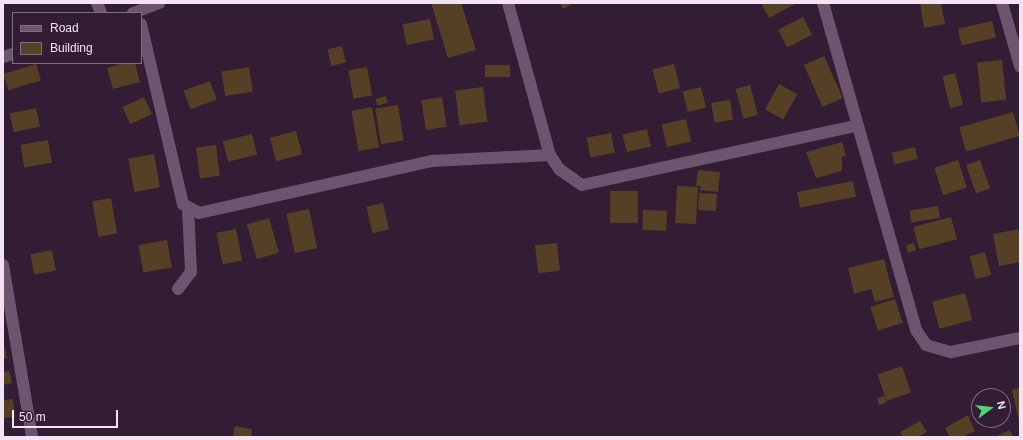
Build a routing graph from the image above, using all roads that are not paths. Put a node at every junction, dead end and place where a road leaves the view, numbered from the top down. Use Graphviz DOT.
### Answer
graph roads {
  1 [pos="159,3"];
  2 [pos="508,3"];
  3 [pos="823,3"];
  4 [pos="1002,3"];
  5 [pos="137,12"];
  6 [pos="142,28"];
  7 [pos="1020,66"];
  8 [pos="856,126"];
  9 [pos="550,155"];
  10 [pos="188,209"];
  11 [pos="3,265"];
  12 [pos="178,289"];
  13 [pos="6,302"];
  14 [pos="1020,338"];
  15 [pos="32,437"];
  1 -- 5 [label="street"];
  2 -- 9 [label="street"];
  3 -- 8 [label="street"];
  4 -- 7 [label="street"];
  6 -- 10 [label="street"];
  8 -- 9 [label="street"];
  8 -- 14 [label="street"];
  9 -- 10 [label="street"];
  10 -- 12 [label="street"];
  11 -- 13 [label="street"];
  13 -- 15 [label="street"];
}
